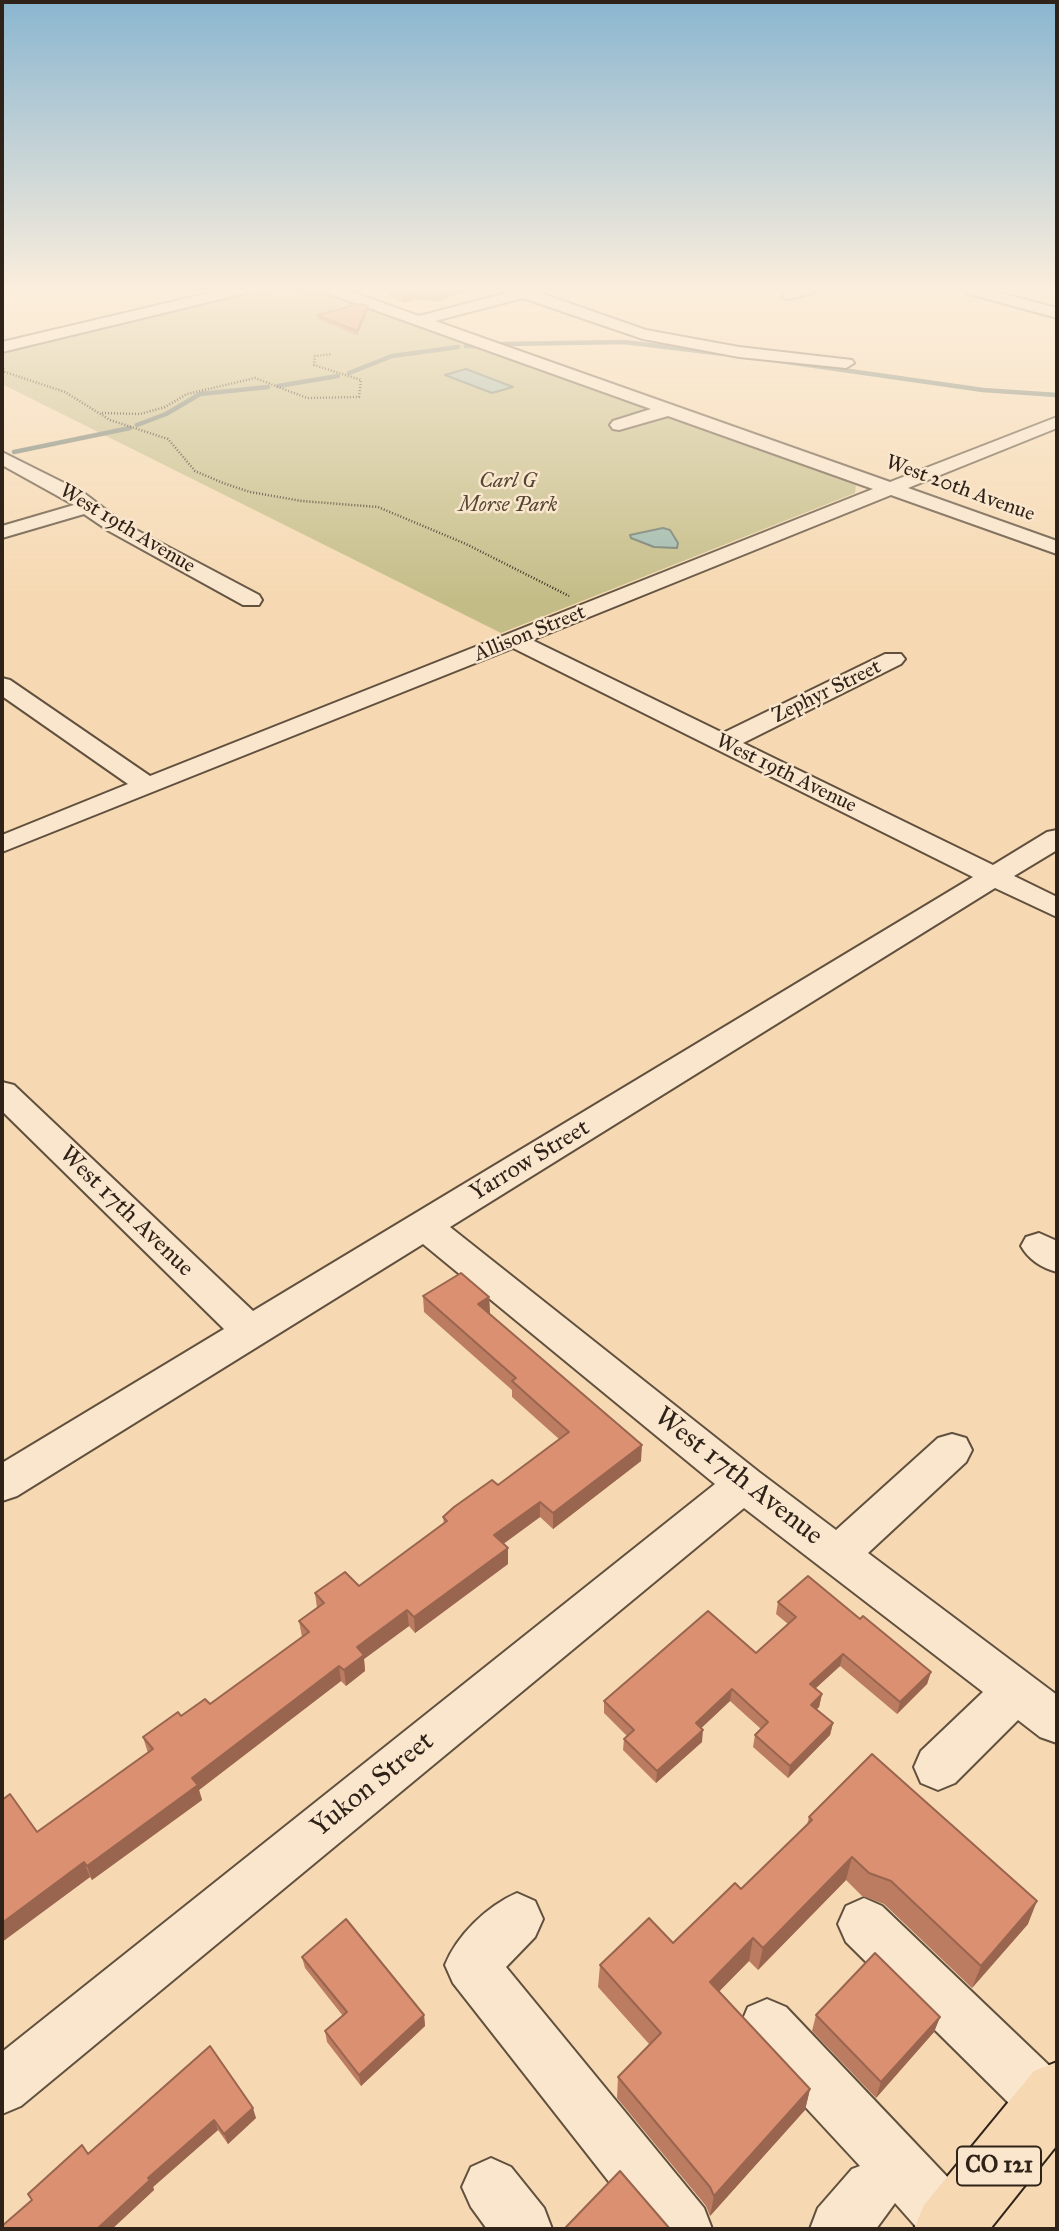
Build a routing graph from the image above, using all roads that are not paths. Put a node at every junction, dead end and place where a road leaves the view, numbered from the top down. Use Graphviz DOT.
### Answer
graph roads {
  1 [pos="623,394"];
  2 [pos="648,403"];
  3 [pos="668,410"];
  4 [pos="601,416"];
  5 [pos="1057,422"];
  6 [pos="620,425"];
  7 [pos="1017,438"];
  8 [pos="1057,443"];
  9 [pos="2,458"];
  10 [pos="891,489"];
  11 [pos="87,507"];
  12 [pos="2,532"];
  13 [pos="1057,548"];
  14 [pos="251,600"];
  15 [pos="515,640"];
  16 [pos="893,659"];
  17 [pos="2,685"];
  18 [pos="723,743"];
  19 [pos="146,785"];
  20 [pos="1057,838"];
  21 [pos="2,844"];
  22 [pos="994,877"];
  23 [pos="1057,908"];
  24 [pos="2,1093"];
  25 [pos="424,1226"];
  26 [pos="250,1331"];
  27 [pos="952,1450"];
  28 [pos="2,1482"];
  29 [pos="744,1484"];
  30 [pos="837,1555"];
  31 [pos="1043,1704"];
  32 [pos="938,1767"];
  33 [pos="517,1919"];
  34 [pos="864,1924"];
  35 [pos="767,2026"];
  36 [pos="2,2087"];
  37 [pos="1053,2098"];
  38 [pos="951,2226"];
  39 [pos="683,2229"];
  1 -- 2 [label="street, West 20th Avenue"];
  2 -- 3 [label="street, West 20th Avenue"];
  2 -- 4 [label="street"];
  3 -- 6 [label="street"];
  3 -- 10 [label="street, West 20th Avenue"];
  5 -- 7 [label="street, Allison Street"];
  7 -- 8 [label="street"];
  7 -- 10 [label="street, Allison Street"];
  9 -- 11 [label="street, West 19th Avenue"];
  10 -- 13 [label="street, West 20th Avenue"];
  10 -- 15 [label="street, Allison Street"];
  11 -- 12 [label="street"];
  11 -- 14 [label="street, West 19th Avenue"];
  15 -- 18 [label="street, West 19th Avenue"];
  15 -- 19 [label="street, Allison Street"];
  16 -- 18 [label="street, Zephyr Street"];
  17 -- 19 [label="street"];
  18 -- 22 [label="street, West 19th Avenue"];
  19 -- 21 [label="street, Allison Street"];
  20 -- 22 [label="street, Yarrow Street"];
  22 -- 23 [label="street, West 19th Avenue"];
  22 -- 25 [label="street, Yarrow Street"];
  24 -- 26 [label="street, West 17th Avenue"];
  25 -- 26 [label="street, Yarrow Street"];
  25 -- 29 [label="street, West 17th Avenue"];
  26 -- 28 [label="street, Yarrow Street"];
  27 -- 30 [label="street"];
  29 -- 30 [label="street, West 17th Avenue"];
  29 -- 36 [label="street, Yukon Street"];
  30 -- 31 [label="street, West 17th Avenue"];
  31 -- 32 [label="street"];
  33 -- 39 [label="street"];
  34 -- 37 [label="street"];
  35 -- 38 [label="street"];
  37 -- 38 [label="main road, CO 121"];
}
